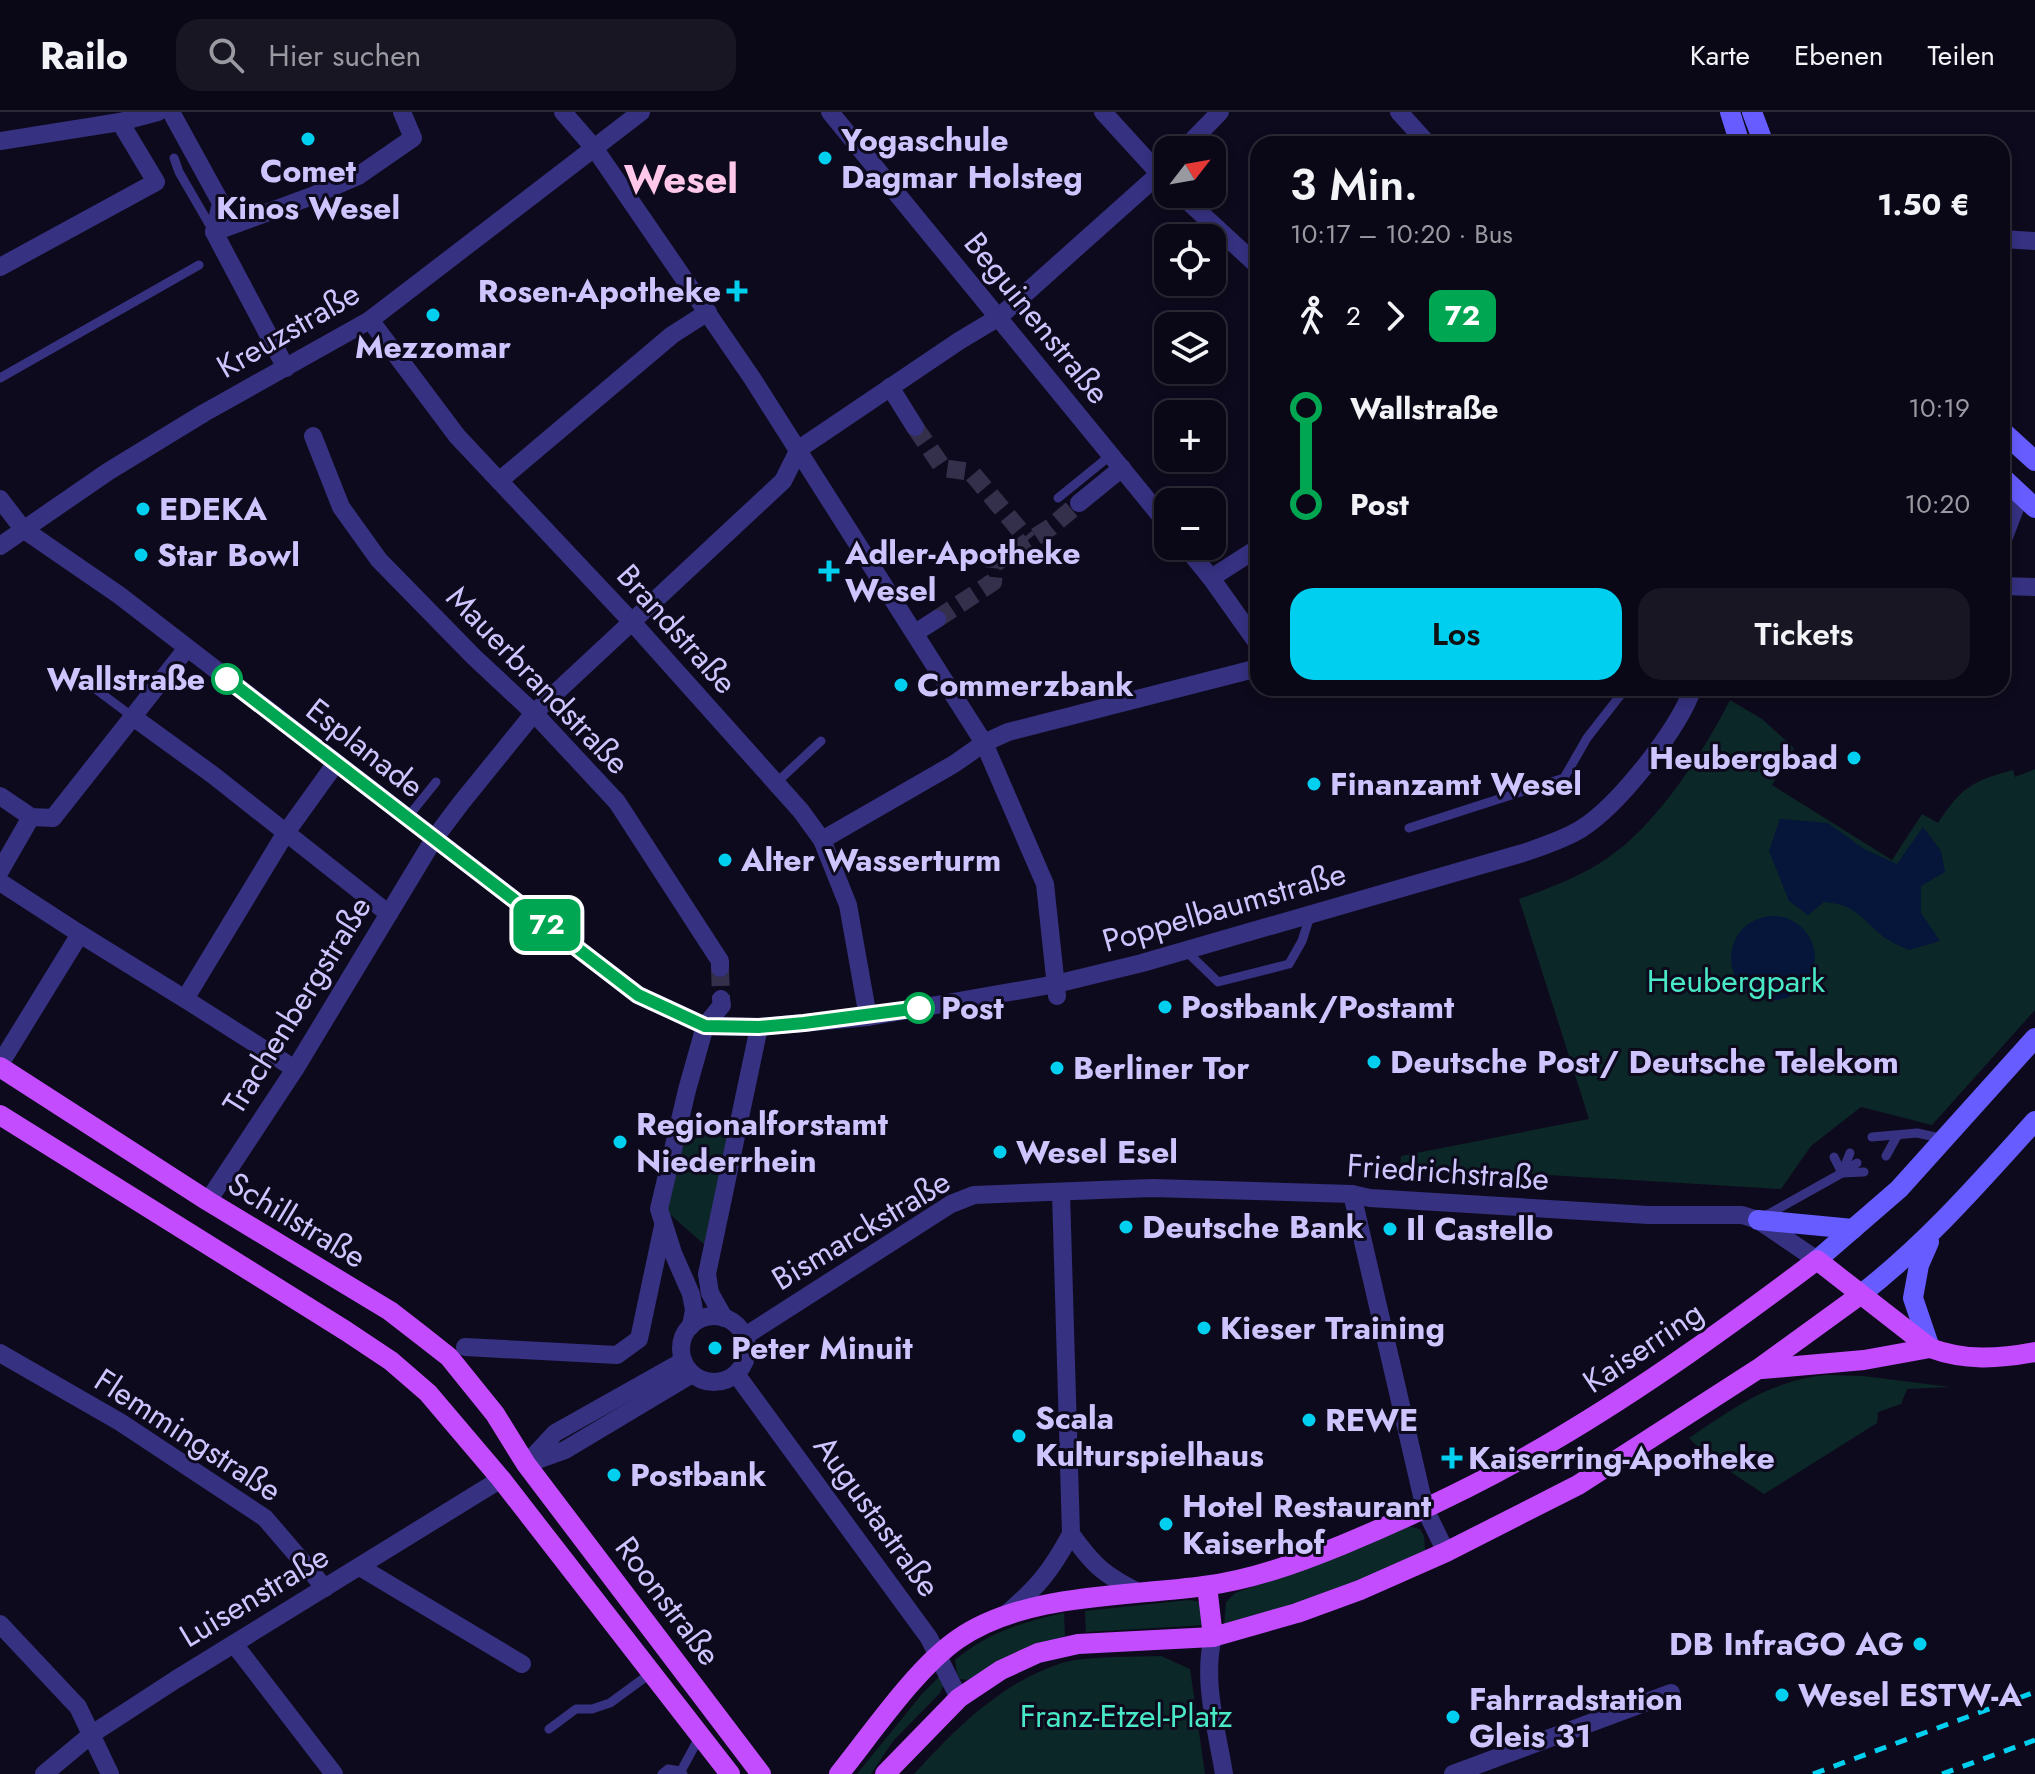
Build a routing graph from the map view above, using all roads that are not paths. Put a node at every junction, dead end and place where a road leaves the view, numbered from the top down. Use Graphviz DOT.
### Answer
graph roads {
  1 [pos="158,112"];
  2 [pos="171,112"];
  3 [pos="402,112"];
  4 [pos="563,112"];
  5 [pos="641,112"];
  6 [pos="830,112"];
  7 [pos="1103,112"];
  8 [pos="1220,112"];
  9 [pos="1399,112"];
  10 [pos="1730,112"];
  11 [pos="1752,112"];
  12 [pos="120,122"];
  13 [pos="1197,136"];
  14 [pos="1421,136"];
  15 [pos="1738,136"];
  16 [pos="1761,136"];
  17 [pos="0,141"];
  18 [pos="595,149"];
  19 [pos="174,158"];
  20 [pos="1154,164"];
  21 [pos="1154,184"];
  22 [pos="1195,208"];
  23 [pos="214,232"];
  24 [pos="2010,239"];
  25 [pos="2035,241"];
  26 [pos="1250,259"];
  27 [pos="199,265"];
  28 [pos="0,267"];
  29 [pos="708,312"];
  30 [pos="999,317"];
  31 [pos="370,320"];
  32 [pos="286,368"];
  33 [pos="0,378"];
  34 [pos="890,387"];
  35 [pos="915,427"];
  36 [pos="313,436"];
  37 [pos="2010,438"];
  38 [pos="799,449"];
  39 [pos="1116,461"];
  40 [pos="2035,461"];
  41 [pos="499,481"];
  42 [pos="2010,485"];
  43 [pos="1058,498"];
  44 [pos="0,499"];
  45 [pos="2028,502"];
  46 [pos="1079,503"];
  47 [pos="1154,508"];
  48 [pos="23,529"];
  49 [pos="2010,530"];
  50 [pos="0,546"];
  51 [pos="1250,553"];
  52 [pos="1196,560"];
  53 [pos="1211,578"];
  54 [pos="2010,586"];
  55 [pos="2035,587"];
  56 [pos="937,619"];
  57 [pos="632,622"];
  58 [pos="915,633"];
  59 [pos="1250,633"];
  60 [pos="187,648"];
  61 [pos="1250,670"];
  62 [pos="78,676"];
  63 [pos="1620,696"];
  64 [pos="1689,696"];
  65 [pos="534,713"];
  66 [pos="133,717"];
  67 [pos="821,741"];
  68 [pos="984,743"];
  69 [pos="336,763"];
  70 [pos="436,782"];
  71 [pos="776,783"];
  72 [pos="0,796"];
  73 [pos="31,817"];
  74 [pos="407,818"];
  75 [pos="1409,828"];
  76 [pos="285,834"];
  77 [pos="434,839"];
  78 [pos="822,840"];
  79 [pos="0,871"];
  80 [pos="0,882"];
  81 [pos="1311,913"];
  82 [pos="389,914"];
  83 [pos="80,934"];
  84 [pos="1183,949"];
  85 [pos="720,968"];
  86 [pos="1057,990"];
  87 [pos="185,999"];
  88 [pos="721,999"];
  89 [pos="868,1017"];
  90 [pos="705,1026"];
  91 [pos="759,1027"];
  92 [pos="2035,1038"];
  93 [pos="0,1066"];
  94 [pos="295,1069"];
  95 [pos="0,1115"];
  96 [pos="2035,1121"];
  97 [pos="1897,1136"];
  98 [pos="1872,1137"];
  99 [pos="1945,1139"];
  100 [pos="1879,1146"];
  101 [pos="1850,1153"];
  102 [pos="1886,1156"];
  103 [pos="1834,1157"];
  104 [pos="1857,1163"];
  105 [pos="1864,1172"];
  106 [pos="1842,1173"];
  107 [pos="1061,1192"];
  108 [pos="1352,1194"];
  109 [pos="208,1201"];
  110 [pos="1758,1220"];
  111 [pos="664,1224"];
  112 [pos="1853,1229"];
  113 [pos="1933,1233"];
  114 [pos="1817,1260"];
  115 [pos="1860,1295"];
  116 [pos="724,1318"];
  117 [pos="691,1326"];
  118 [pos="745,1336"];
  119 [pos="465,1347"];
  120 [pos="1930,1348"];
  121 [pos="2035,1352"];
  122 [pos="0,1353"];
  123 [pos="688,1368"];
  124 [pos="1758,1369"];
  125 [pos="736,1374"];
  126 [pos="526,1464"];
  127 [pos="501,1479"];
  128 [pos="1425,1509"];
  129 [pos="1071,1534"];
  130 [pos="1446,1552"];
  131 [pos="360,1567"];
  132 [pos="1207,1586"];
  133 [pos="325,1588"];
  134 [pos="1140,1593"];
  135 [pos="1005,1615"];
  136 [pos="0,1624"];
  137 [pos="1213,1637"];
  138 [pos="234,1644"];
  139 [pos="939,1654"];
  140 [pos="522,1664"];
  141 [pos="651,1673"];
  142 [pos="1671,1693"];
  143 [pos="959,1698"];
  144 [pos="549,1729"];
  145 [pos="92,1734"];
  146 [pos="700,1736"];
  147 [pos="682,1772"];
  148 [pos="44,1774"];
  149 [pos="110,1774"];
  150 [pos="334,1774"];
  151 [pos="662,1774"];
  152 [pos="730,1774"];
  153 [pos="761,1774"];
  154 [pos="839,1774"];
  155 [pos="885,1774"];
  156 [pos="1224,1774"];
  157 [pos="1453,1774"];
  1 -- 12 [label="street"];
  2 -- 23 [label="street"];
  3 -- 23 [label="street"];
  4 -- 18 [label="street"];
  5 -- 18 [label="street, Kreuzstraße"];
  6 -- 30 [label="street, Beguinenstraße"];
  7 -- 20 [label="street"];
  8 -- 13 [label="street"];
  9 -- 14 [label="street"];
  10 -- 15 [label="main road"];
  11 -- 16 [label="main road"];
  12 -- 17 [label="street"];
  12 -- 28 [label="street"];
  18 -- 29 [label="street"];
  18 -- 31 [label="street, Kreuzstraße"];
  19 -- 23 [label="lane"];
  21 -- 30 [label="street"];
  22 -- 26 [label="street"];
  23 -- 32 [label="street"];
  24 -- 25 [label="street"];
  27 -- 33 [label="lane"];
  29 -- 38 [label="street"];
  29 -- 41 [label="street"];
  30 -- 34 [label="street"];
  30 -- 39 [label="street, Beguinenstraße"];
  31 -- 32 [label="street, Kreuzstraße"];
  31 -- 41 [label="street, Brandstraße"];
  32 -- 48 [label="street, Kreuzstraße"];
  34 -- 35 [label="street"];
  34 -- 38 [label="street"];
  36 -- 65 [label="street, Mauerbrandstraße"];
  37 -- 40 [label="main road"];
  38 -- 57 [label="street, Trachenbergstraße"];
  38 -- 58 [label="street"];
  39 -- 43 [label="lane"];
  39 -- 46 [label="street"];
  39 -- 47 [label="street, Beguinenstraße"];
  41 -- 57 [label="street, Brandstraße"];
  42 -- 45 [label="main road"];
  44 -- 48 [label="street, Esplanade"];
  45 -- 49 [label="street"];
  48 -- 50 [label="street, Kreuzstraße"];
  48 -- 60 [label="street, Esplanade"];
  51 -- 53 [label="street"];
  52 -- 53 [label="street"];
  53 -- 59 [label="street"];
  54 -- 55 [label="street"];
  56 -- 58 [label="street"];
  57 -- 65 [label="street, Trachenbergstraße"];
  57 -- 71 [label="street, Brandstraße"];
  58 -- 68 [label="street"];
  60 -- 66 [label="street"];
  60 -- 69 [label="street, Esplanade"];
  61 -- 68 [label="street"];
  62 -- 66 [label="lane"];
  63 -- 75 [label="lane"];
  64 -- 81 [label="street, Poppelbaumstraße"];
  65 -- 77 [label="street, Trachenbergstraße"];
  65 -- 85 [label="street, Mauerbrandstraße"];
  66 -- 73 [label="street"];
  66 -- 76 [label="street"];
  67 -- 71 [label="lane"];
  68 -- 78 [label="street"];
  68 -- 86 [label="street"];
  69 -- 74 [label="street, Esplanade"];
  69 -- 76 [label="street"];
  70 -- 74 [label="lane"];
  71 -- 78 [label="street, Brandstraße"];
  72 -- 73 [label="street"];
  73 -- 79 [label="street"];
  74 -- 77 [label="street, Esplanade"];
  76 -- 82 [label="street"];
  76 -- 87 [label="street"];
  77 -- 82 [label="street, Trachenbergstraße"];
  77 -- 90 [label="street, Esplanade"];
  78 -- 89 [label="street, Brandstraße"];
  80 -- 83 [label="street"];
  81 -- 84 [label="street, Poppelbaumstraße"];
  81 -- 84 [label="lane"];
  82 -- 94 [label="street, Trachenbergstraße"];
  83 -- 87 [label="street"];
  83 -- 93 [label="street"];
  84 -- 86 [label="street, Poppelbaumstraße"];
  86 -- 89 [label="street"];
  87 -- 94 [label="street"];
  88 -- 90 [label="street"];
  89 -- 91 [label="street"];
  90 -- 91 [label="street"];
  90 -- 111 [label="street"];
  91 -- 116 [label="street"];
  92 -- 99 [label="main road, Kaiserring"];
  93 -- 109 [label="main road, Schillstraße"];
  94 -- 109 [label="street, Trachenbergstraße"];
  95 -- 127 [label="main road"];
  96 -- 113 [label="main road"];
  97 -- 98 [label="lane"];
  97 -- 99 [label="lane"];
  97 -- 100 [label="lane"];
  97 -- 102 [label="lane"];
  99 -- 112 [label="main road, Kaiserring"];
  101 -- 106 [label="lane"];
  103 -- 106 [label="lane"];
  104 -- 106 [label="lane"];
  105 -- 106 [label="lane"];
  106 -- 110 [label="lane"];
  107 -- 108 [label="street, Friedrichstraße"];
  107 -- 118 [label="street, Bismarckstraße"];
  107 -- 129 [label="street"];
  108 -- 110 [label="street, Friedrichstraße"];
  108 -- 128 [label="street"];
  109 -- 126 [label="main road, Schillstraße"];
  110 -- 112 [label="main road"];
  110 -- 114 [label="street, Friedrichstraße"];
  111 -- 117 [label="street"];
  111 -- 119 [label="street"];
  112 -- 114 [label="main road, Kaiserring"];
  113 -- 115 [label="main road"];
  113 -- 120 [label="main road"];
  114 -- 115 [label="main road"];
  114 -- 128 [label="main road, Kaiserring"];
  115 -- 120 [label="main road"];
  115 -- 124 [label="main road"];
  116 -- 117 [label="street"];
  116 -- 118 [label="street"];
  117 -- 123 [label="street"];
  118 -- 125 [label="street"];
  120 -- 121 [label="main road"];
  120 -- 124 [label="main road"];
  122 -- 133 [label="street, Flemmingstraße"];
  123 -- 125 [label="street"];
  123 -- 126 [label="street"];
  124 -- 130 [label="main road"];
  125 -- 139 [label="street, Augustastraße"];
  126 -- 127 [label="main road"];
  126 -- 153 [label="main road, Roonstraße"];
  127 -- 131 [label="street, Luisenstraße"];
  127 -- 141 [label="main road"];
  128 -- 130 [label="street"];
  128 -- 132 [label="main road, Kaiserring"];
  129 -- 134 [label="street"];
  129 -- 135 [label="street"];
  130 -- 137 [label="main road"];
  131 -- 133 [label="street, Luisenstraße"];
  131 -- 140 [label="street"];
  132 -- 134 [label="main road, Kaiserring"];
  132 -- 137 [label="main road"];
  133 -- 138 [label="street, Luisenstraße"];
  134 -- 135 [label="main road, Kaiserring"];
  135 -- 139 [label="main road, Kaiserring"];
  136 -- 145 [label="street"];
  137 -- 143 [label="main road"];
  137 -- 156 [label="street"];
  138 -- 145 [label="street, Luisenstraße"];
  138 -- 150 [label="street"];
  139 -- 143 [label="street, Augustastraße"];
  139 -- 154 [label="main road, Kaiserring"];
  141 -- 144 [label="lane"];
  141 -- 146 [label="main road"];
  142 -- 157 [label="street"];
  143 -- 155 [label="main road"];
  145 -- 148 [label="street, Luisenstraße"];
  145 -- 149 [label="street"];
  146 -- 147 [label="lane"];
  146 -- 152 [label="main road"];
  147 -- 151 [label="lane"];
}
